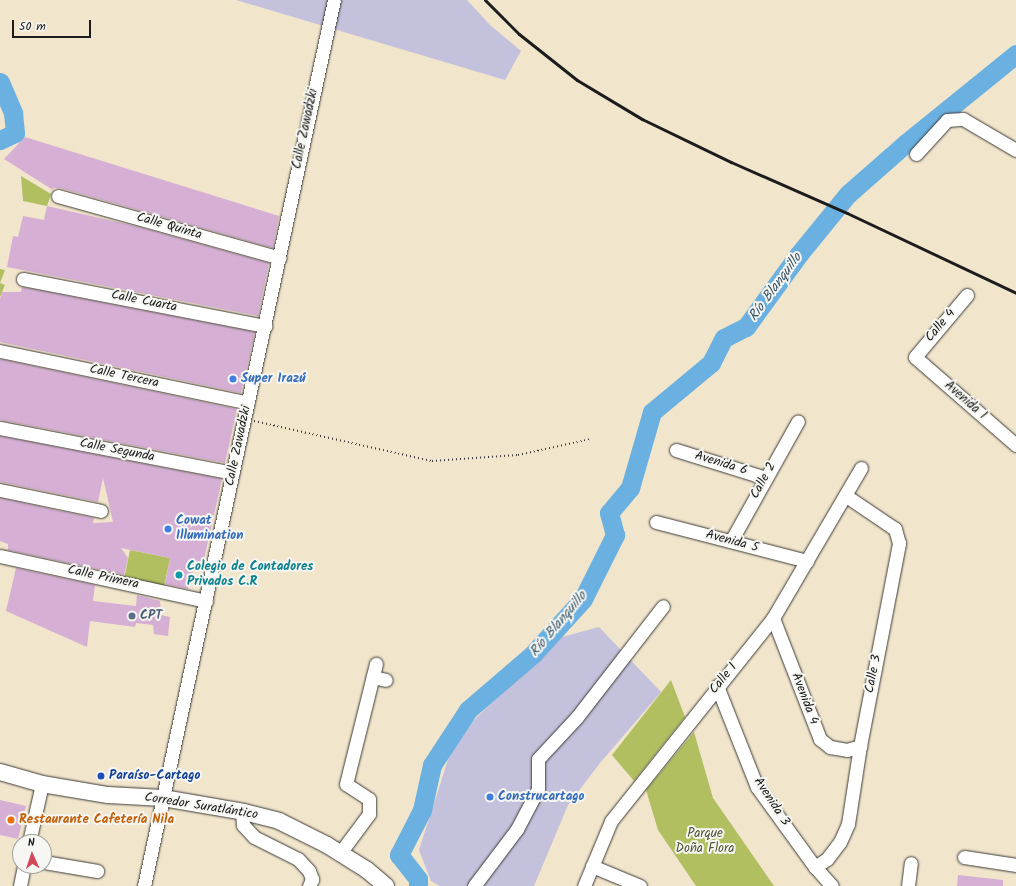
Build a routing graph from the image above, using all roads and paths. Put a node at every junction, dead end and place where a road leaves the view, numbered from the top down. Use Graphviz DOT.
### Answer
graph roads {
  1 [pos="334,0"];
  2 [pos="1016,150"];
  3 [pos="916,154"];
  4 [pos="58,196"];
  5 [pos="280,258"];
  6 [pos="23,279"];
  7 [pos="967,295"];
  8 [pos="265,326"];
  9 [pos="0,351"];
  10 [pos="915,357"];
  11 [pos="248,403"];
  12 [pos="245,419"];
  13 [pos="798,421"];
  14 [pos="0,428"];
  15 [pos="591,439"];
  16 [pos="1016,444"];
  17 [pos="676,450"];
  18 [pos="861,468"];
  19 [pos="233,473"];
  20 [pos="766,478"];
  21 [pos="0,490"];
  22 [pos="845,496"];
  23 [pos="101,511"];
  24 [pos="656,522"];
  25 [pos="731,541"];
  26 [pos="0,556"];
  27 [pos="807,561"];
  28 [pos="206,601"];
  29 [pos="663,606"];
  30 [pos="774,618"];
  31 [pos="376,664"];
  32 [pos="373,677"];
  33 [pos="386,680"];
  34 [pos="718,686"];
  35 [pos="860,746"];
  36 [pos="0,772"];
  37 [pos="42,784"];
  38 [pos="163,798"];
  39 [pos="242,812"];
  40 [pos="31,834"];
  41 [pos="340,853"];
  42 [pos="964,856"];
  43 [pos="52,863"];
  44 [pos="911,863"];
  45 [pos="592,866"];
  46 [pos="1016,866"];
  47 [pos="815,867"];
  48 [pos="97,871"];
  49 [pos="22,874"];
  50 [pos="20,886"];
  51 [pos="144,886"];
  52 [pos="309,886"];
  53 [pos="386,886"];
  54 [pos="474,886"];
  55 [pos="584,886"];
  56 [pos="640,886"];
  57 [pos="832,886"];
  58 [pos="908,886"];
  1 -- 5 [label="street, Calle Zawadzki"];
  2 -- 3 [label="street"];
  4 -- 5 [label="street, Calle Quinta"];
  5 -- 8 [label="street, Calle Zawadzki"];
  6 -- 8 [label="street, Calle Cuarta"];
  7 -- 10 [label="street, Calle 4"];
  8 -- 11 [label="street, Calle Zawadzki"];
  9 -- 11 [label="street, Calle Tercera"];
  10 -- 16 [label="street, Avenida 1"];
  11 -- 12 [label="street, Calle Zawadzki"];
  12 -- 15 [label="path"];
  12 -- 19 [label="street, Calle Zawadzki"];
  13 -- 20 [label="street, Calle 2"];
  14 -- 19 [label="street, Calle Segunda"];
  17 -- 20 [label="street, Avenida 6"];
  18 -- 22 [label="street, Calle 1"];
  19 -- 28 [label="street, Calle Zawadzki"];
  20 -- 25 [label="street, Calle 2"];
  21 -- 23 [label="street"];
  22 -- 27 [label="street, Calle 1"];
  22 -- 35 [label="street, Calle 3"];
  24 -- 25 [label="street, Avenida 5"];
  25 -- 27 [label="street, Avenida 5"];
  26 -- 28 [label="street, Calle Primera"];
  27 -- 30 [label="street, Calle 1"];
  28 -- 38 [label="street, Calle Zawadzki"];
  29 -- 54 [label="street"];
  30 -- 34 [label="street, Calle 1"];
  30 -- 35 [label="street, Avenida 4"];
  31 -- 32 [label="street"];
  32 -- 33 [label="street"];
  32 -- 41 [label="street"];
  34 -- 45 [label="street, Calle 1"];
  34 -- 47 [label="street, Avenida 3"];
  35 -- 47 [label="street, Calle 3"];
  36 -- 37 [label="main road, Corredor Suratlántico"];
  37 -- 38 [label="main road, Corredor Suratlántico"];
  37 -- 40 [label="street"];
  38 -- 39 [label="main road, Corredor Suratlántico"];
  38 -- 51 [label="street, Calle Zawadzki"];
  39 -- 41 [label="main road, Corredor Suratlántico"];
  39 -- 52 [label="street"];
  41 -- 53 [label="main road, Corredor Suratlántico"];
  42 -- 46 [label="street"];
  43 -- 48 [label="street"];
  44 -- 58 [label="street"];
  45 -- 55 [label="street, Calle 1"];
  45 -- 56 [label="street"];
  47 -- 57 [label="street, Avenida 3"];
  49 -- 50 [label="street"];
}
